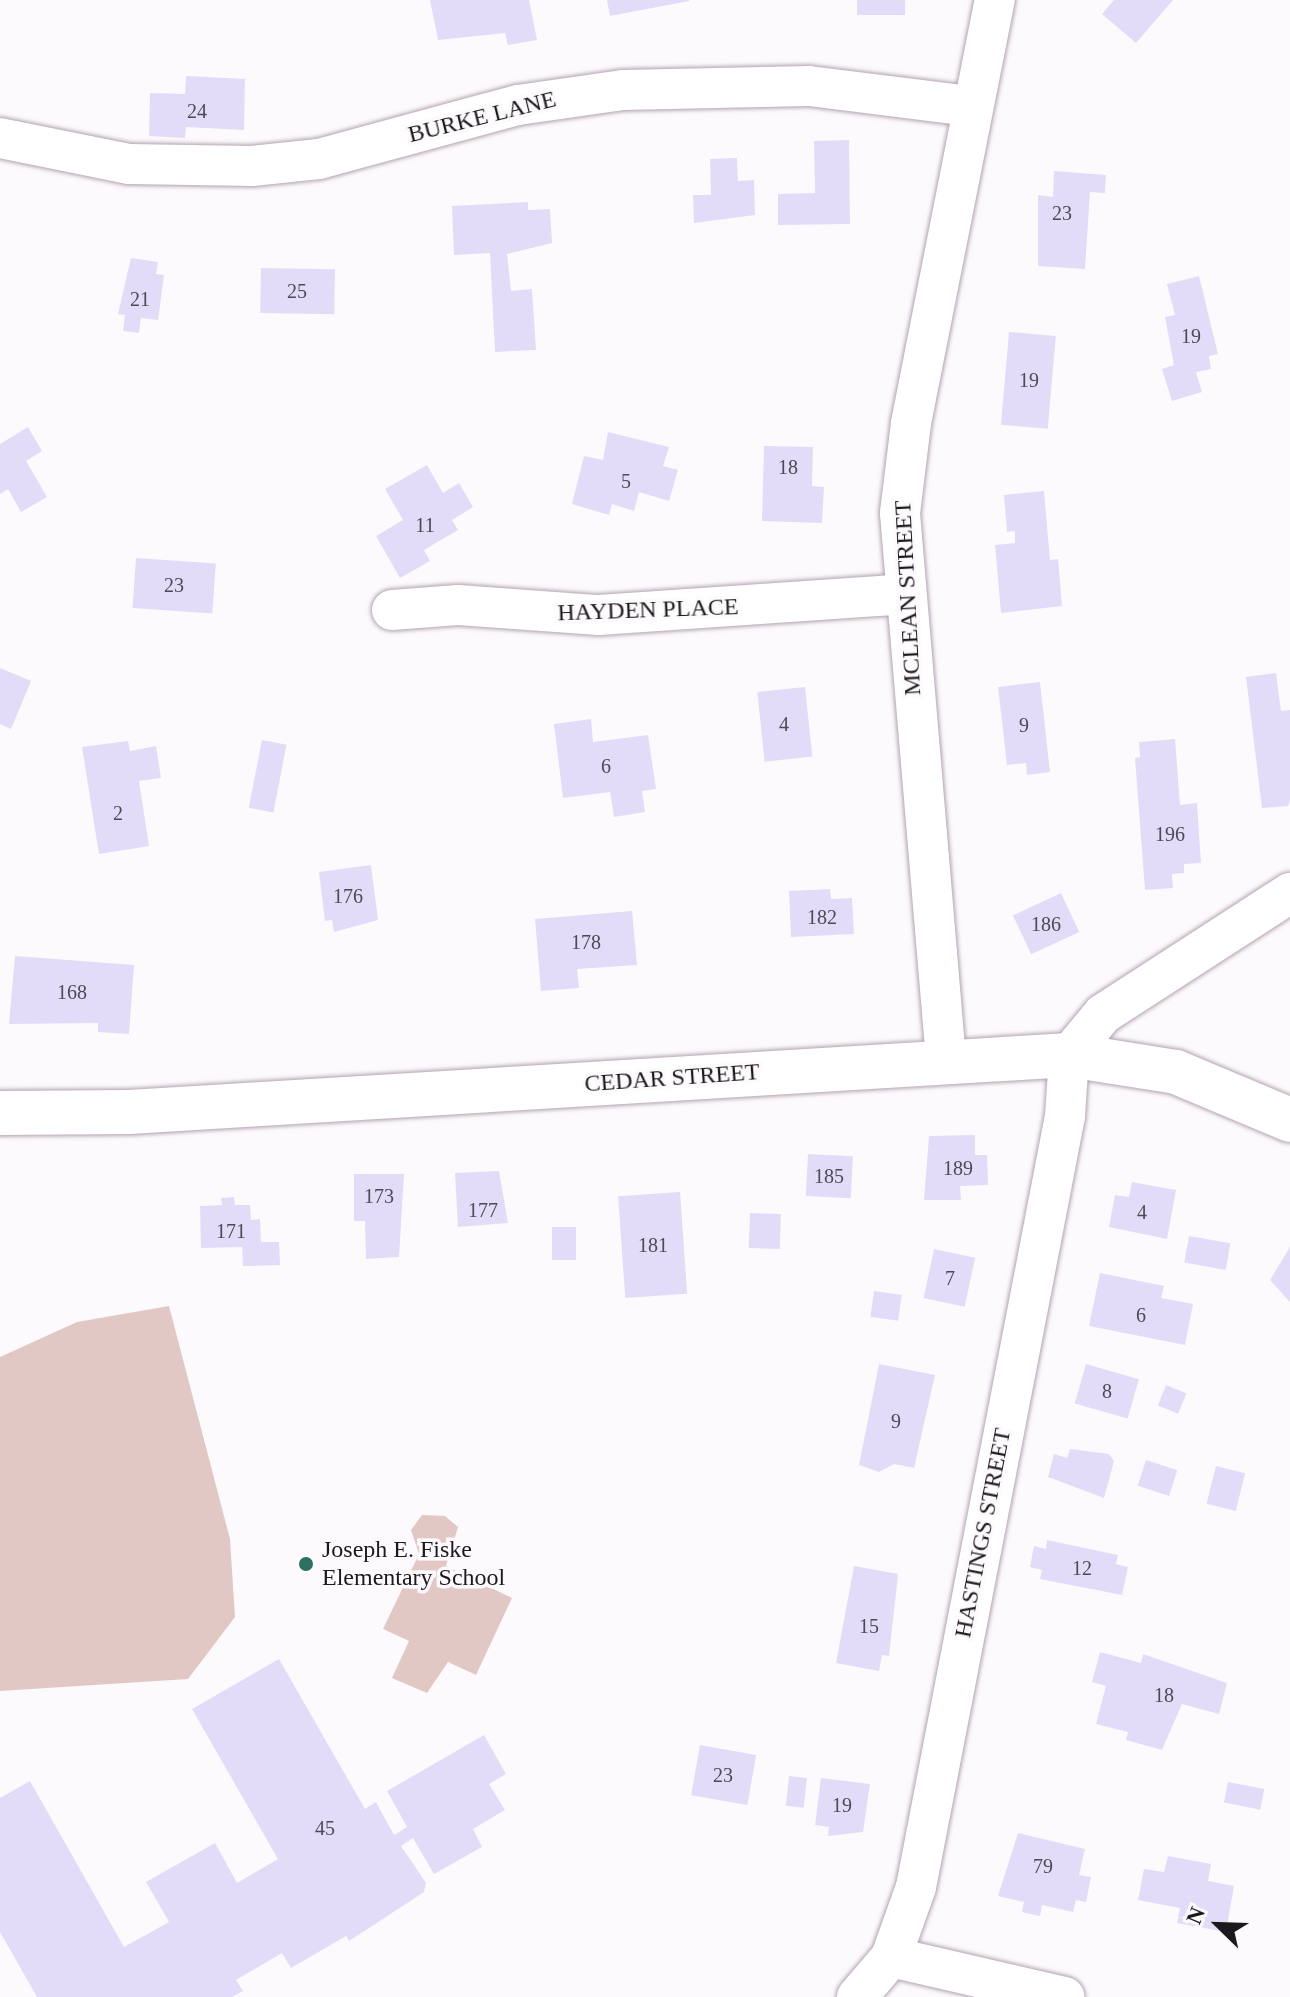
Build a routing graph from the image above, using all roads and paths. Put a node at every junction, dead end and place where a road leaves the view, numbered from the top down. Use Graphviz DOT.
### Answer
graph roads {
  1 [pos="995,0"];
  2 [pos="969,106"];
  3 [pos="0,138"];
  4 [pos="905,594"];
  5 [pos="392,610"];
  6 [pos="1290,893"];
  7 [pos="1069,1055"];
  8 [pos="946,1060"];
  9 [pos="0,1113"];
  10 [pos="1290,1120"];
  11 [pos="891,1957"];
  12 [pos="857,1997"];
  13 [pos="1064,1997"];
  1 -- 2 [label="street, MCLEAN STREET"];
  2 -- 3 [label="street, BURKE LANE"];
  2 -- 4 [label="street, MCLEAN STREET"];
  4 -- 5 [label="street, HAYDEN PLACE"];
  4 -- 8 [label="street, MCLEAN STREET"];
  6 -- 7 [label="street"];
  7 -- 8 [label="main road, CEDAR STREET"];
  7 -- 10 [label="main road, CEDAR STREET"];
  7 -- 11 [label="street, HASTINGS STREET"];
  8 -- 9 [label="main road, CEDAR STREET"];
  11 -- 12 [label="street, HASTINGS STREET"];
  11 -- 13 [label="street"];
}
